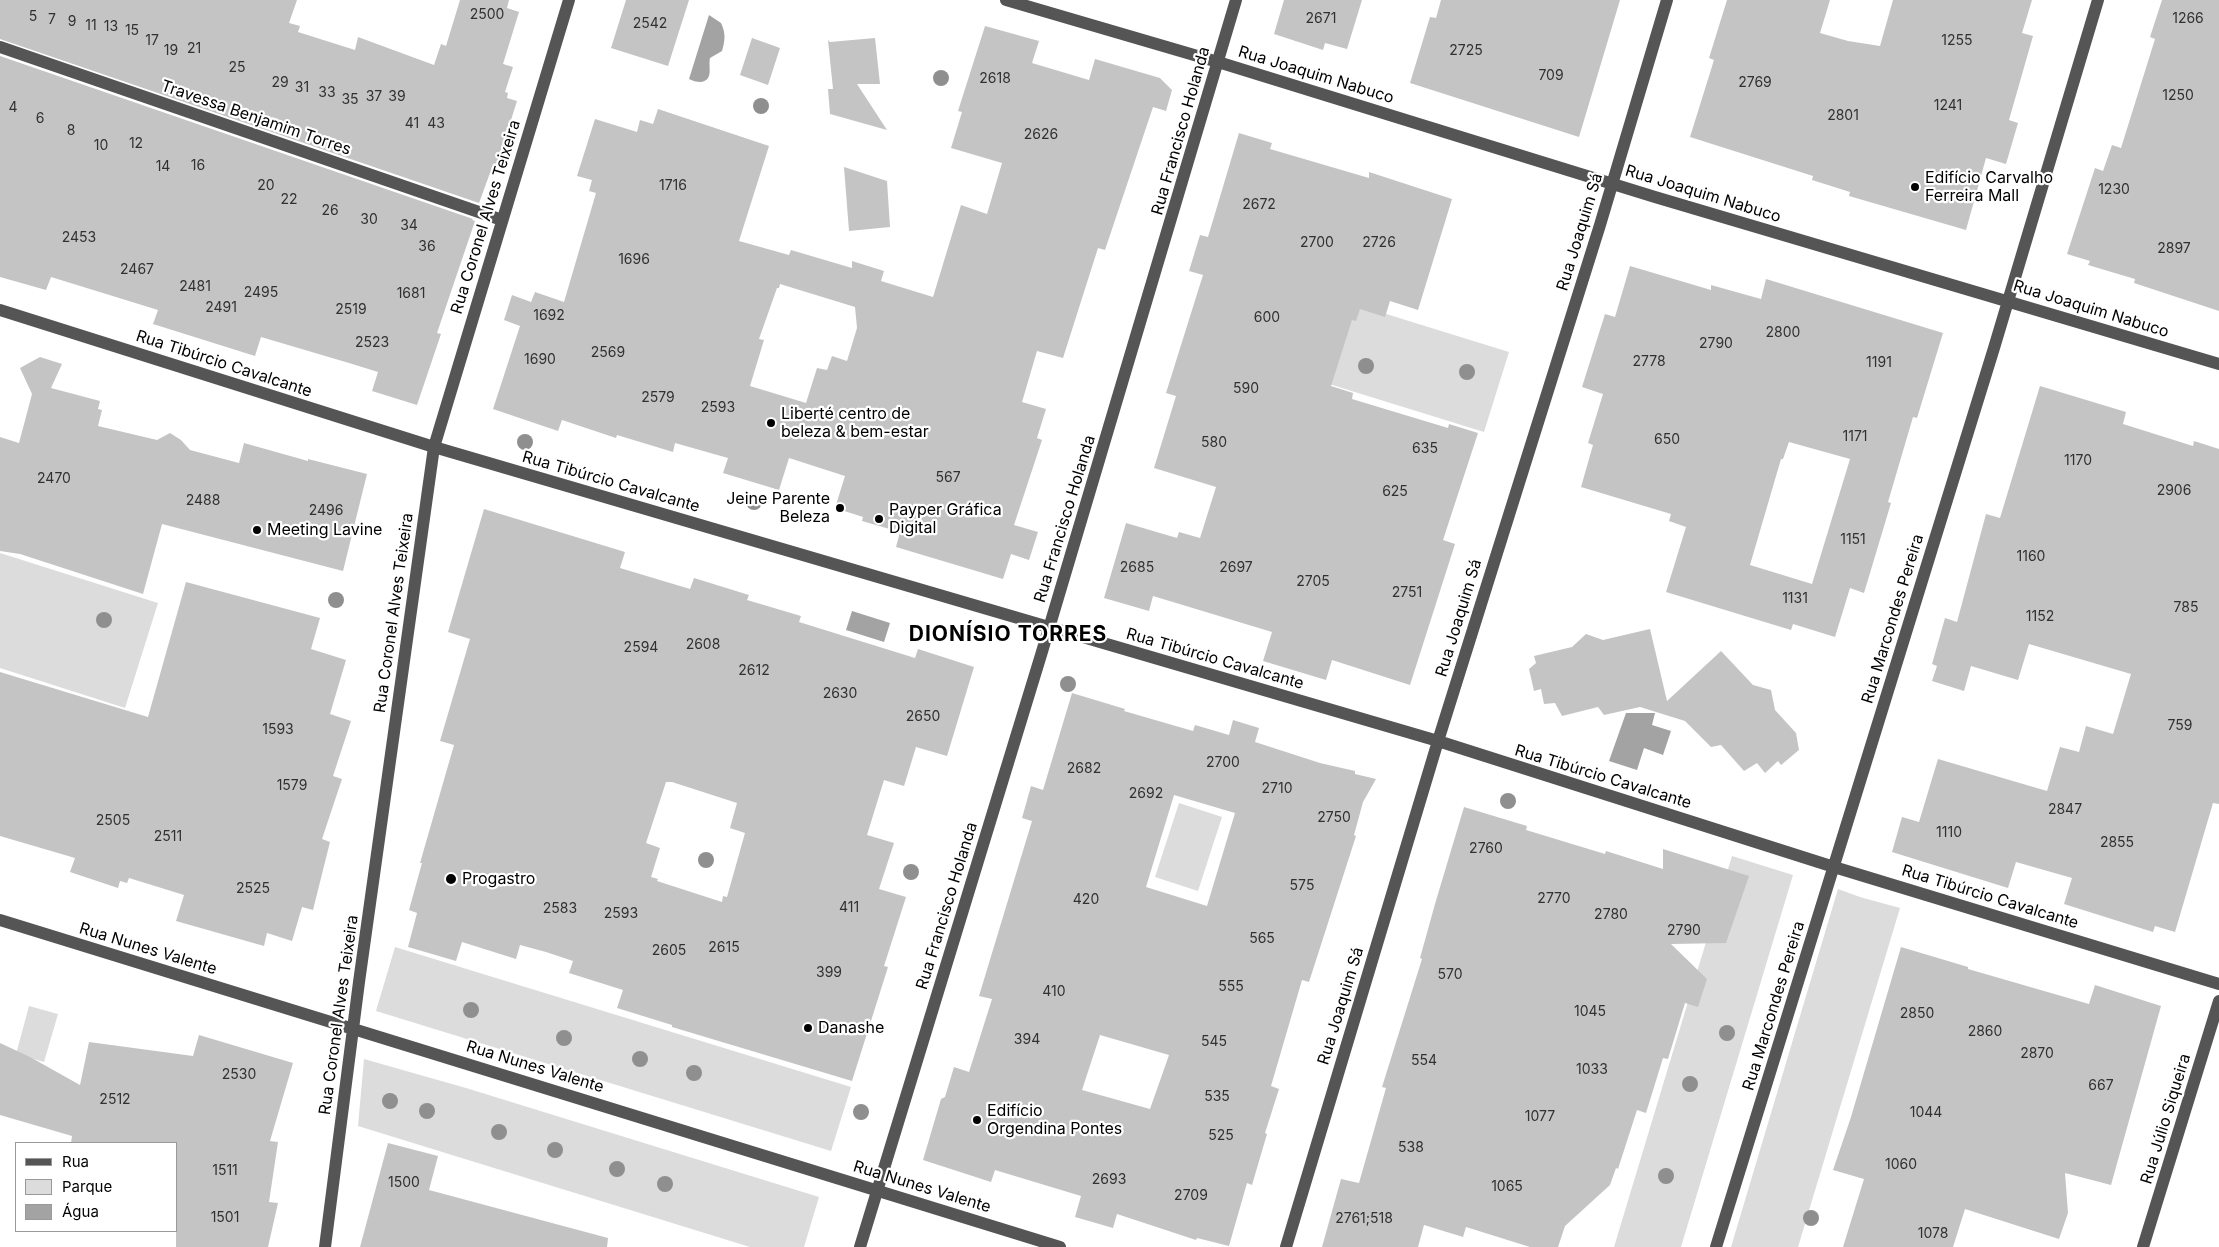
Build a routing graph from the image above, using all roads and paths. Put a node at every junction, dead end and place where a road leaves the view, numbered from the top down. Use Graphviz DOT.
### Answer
graph roads {
  1 [pos="569,0"];
  2 [pos="1006,0"];
  3 [pos="1236,0"];
  4 [pos="1667,0"];
  5 [pos="2098,0"];
  6 [pos="0,47"];
  7 [pos="1218,62"];
  8 [pos="1612,183"];
  9 [pos="502,220"];
  10 [pos="2008,301"];
  11 [pos="0,310"];
  12 [pos="2219,364"];
  13 [pos="434,447"];
  14 [pos="1050,628"];
  15 [pos="1438,741"];
  16 [pos="1834,866"];
  17 [pos="0,920"];
  18 [pos="2219,984"];
  19 [pos="2219,1001"];
  20 [pos="353,1028"];
  21 [pos="877,1190"];
  22 [pos="325,1247"];
  23 [pos="860,1247"];
  24 [pos="1060,1247"];
  25 [pos="1286,1247"];
  26 [pos="1716,1247"];
  27 [pos="2144,1247"];
  1 -- 9 [label="street, Rua Coronel Alves Teixeira"];
  2 -- 7 [label="street, Rua Joaquim Nabuco"];
  3 -- 7 [label="street, Rua Francisco Holanda"];
  4 -- 8 [label="street, Rua Joaquim Sá"];
  5 -- 10 [label="street, Rua Marcondes Pereira"];
  6 -- 9 [label="street, Travessa Benjamim Torres"];
  7 -- 8 [label="street, Rua Joaquim Nabuco"];
  7 -- 14 [label="street, Rua Francisco Holanda"];
  8 -- 10 [label="street, Rua Joaquim Nabuco"];
  8 -- 15 [label="street, Rua Joaquim Sá"];
  9 -- 13 [label="street, Rua Coronel Alves Teixeira"];
  10 -- 12 [label="street, Rua Joaquim Nabuco"];
  10 -- 16 [label="street, Rua Marcondes Pereira"];
  11 -- 13 [label="street, Rua Tibúrcio Cavalcante"];
  13 -- 14 [label="street, Rua Tibúrcio Cavalcante"];
  13 -- 20 [label="street, Rua Coronel Alves Teixeira"];
  14 -- 15 [label="street, Rua Tibúrcio Cavalcante"];
  14 -- 21 [label="street, Rua Francisco Holanda"];
  15 -- 16 [label="street, Rua Tibúrcio Cavalcante"];
  15 -- 25 [label="street, Rua Joaquim Sá"];
  16 -- 18 [label="street, Rua Tibúrcio Cavalcante"];
  16 -- 26 [label="street, Rua Marcondes Pereira"];
  17 -- 20 [label="street, Rua Nunes Valente"];
  19 -- 27 [label="street, Rua Júlio Siqueira"];
  20 -- 21 [label="street, Rua Nunes Valente"];
  20 -- 22 [label="street, Rua Coronel Alves Teixeira"];
  21 -- 23 [label="street, Rua Francisco Holanda"];
  21 -- 24 [label="street, Rua Nunes Valente"];
}
